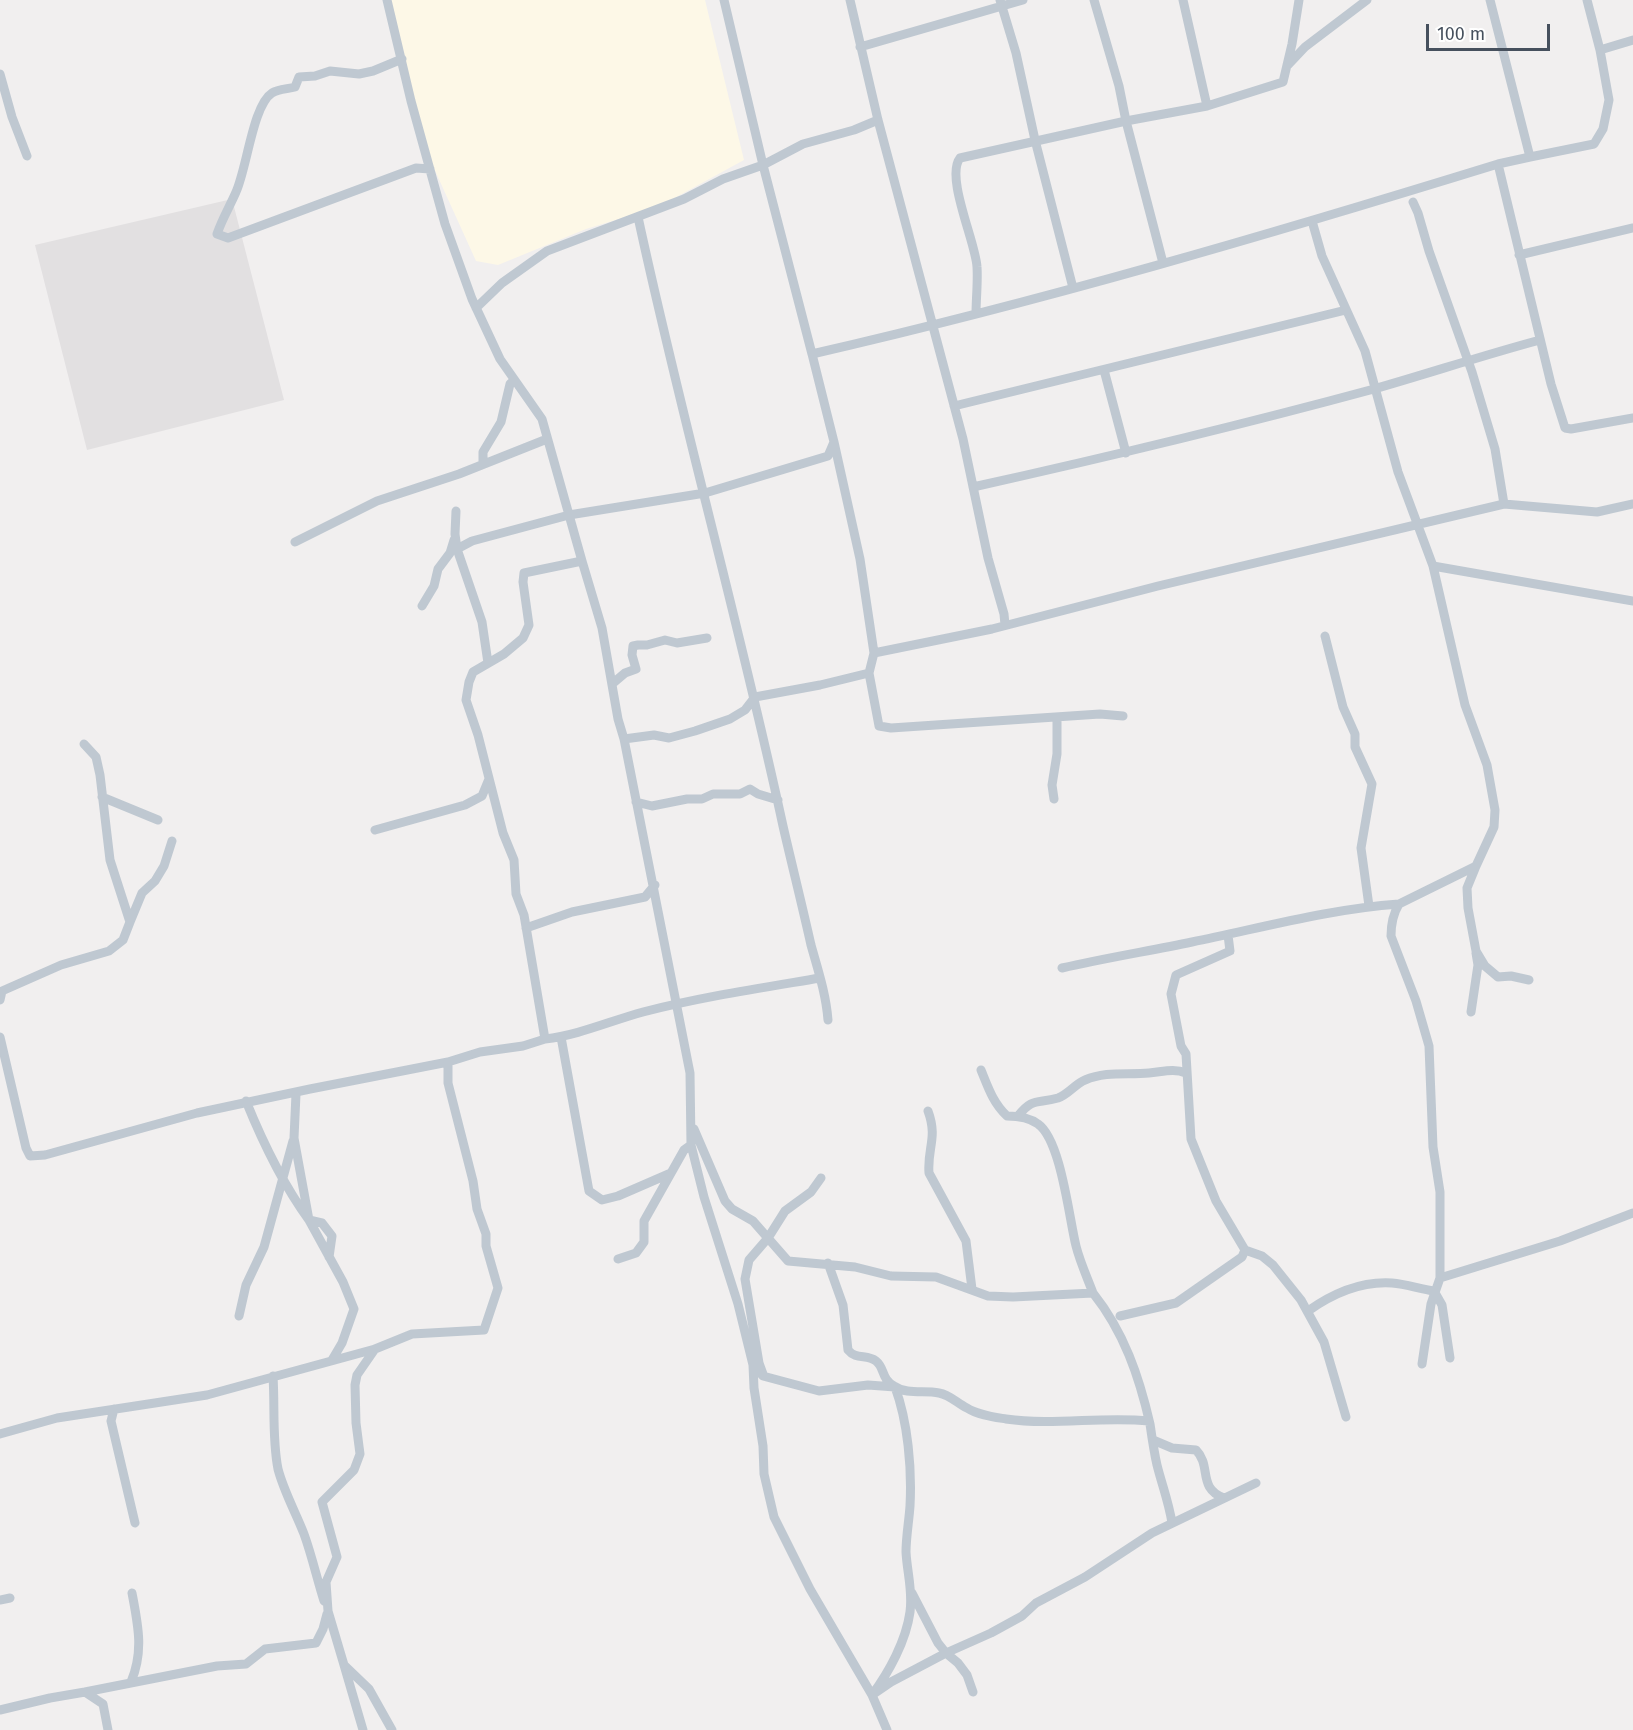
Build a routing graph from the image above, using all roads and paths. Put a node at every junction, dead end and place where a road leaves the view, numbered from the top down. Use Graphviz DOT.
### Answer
graph roads {
  1 [pos="387,0"];
  2 [pos="724,0"];
  3 [pos="850,0"];
  4 [pos="1023,0"];
  5 [pos="1094,0"];
  6 [pos="1183,0"];
  7 [pos="1299,0"];
  8 [pos="1367,0"];
  9 [pos="1490,0"];
  10 [pos="1587,0"];
  11 [pos="1001,3"];
  12 [pos="1633,40"];
  13 [pos="860,46"];
  14 [pos="1600,50"];
  15 [pos="402,59"];
  16 [pos="1287,65"];
  17 [pos="0,74"];
  18 [pos="1207,106"];
  19 [pos="878,120"];
  20 [pos="1126,121"];
  21 [pos="1035,140"];
  22 [pos="27,156"];
  23 [pos="1530,157"];
  24 [pos="1498,164"];
  25 [pos="763,165"];
  26 [pos="430,169"];
  27 [pos="1413,202"];
  28 [pos="638,217"];
  29 [pos="1312,221"];
  30 [pos="1633,228"];
  31 [pos="1519,255"];
  32 [pos="1163,263"];
  33 [pos="1073,288"];
  34 [pos="476,308"];
  35 [pos="1346,310"];
  36 [pos="976,314"];
  37 [pos="932,326"];
  38 [pos="1540,340"];
  39 [pos="812,354"];
  40 [pos="1466,361"];
  41 [pos="1104,370"];
  42 [pos="514,380"];
  43 [pos="1376,388"];
  44 [pos="954,406"];
  45 [pos="1633,418"];
  46 [pos="547,439"];
  47 [pos="834,442"];
  48 [pos="1125,453"];
  49 [pos="483,464"];
  50 [pos="973,487"];
  51 [pos="705,493"];
  52 [pos="1504,504"];
  53 [pos="1633,504"];
  54 [pos="456,511"];
  55 [pos="569,514"];
  56 [pos="1418,524"];
  57 [pos="455,534"];
  58 [pos="295,542"];
  59 [pos="457,549"];
  60 [pos="582,561"];
  61 [pos="1433,566"];
  62 [pos="1633,601"];
  63 [pos="422,606"];
  64 [pos="1005,625"];
  65 [pos="1325,636"];
  66 [pos="707,638"];
  67 [pos="874,653"];
  68 [pos="488,663"];
  69 [pos="869,673"];
  70 [pos="612,684"];
  71 [pos="755,697"];
  72 [pos="1123,716"];
  73 [pos="1057,718"];
  74 [pos="624,739"];
  75 [pos="84,744"];
  76 [pos="489,779"];
  77 [pos="102,797"];
  78 [pos="1054,799"];
  79 [pos="778,800"];
  80 [pos="636,802"];
  81 [pos="158,820"];
  82 [pos="375,830"];
  83 [pos="172,841"];
  84 [pos="1476,866"];
  85 [pos="655,885"];
  86 [pos="1399,904"];
  87 [pos="1369,906"];
  88 [pos="129,922"];
  89 [pos="526,928"];
  90 [pos="1228,935"];
  91 [pos="1476,951"];
  92 [pos="1062,968"];
  93 [pos="820,978"];
  94 [pos="1529,980"];
  95 [pos="0,1000"];
  96 [pos="676,1005"];
  97 [pos="1471,1012"];
  98 [pos="828,1020"];
  99 [pos="0,1037"];
  100 [pos="561,1037"];
  101 [pos="545,1039"];
  102 [pos="448,1062"];
  103 [pos="981,1070"];
  104 [pos="1186,1073"];
  105 [pos="296,1094"];
  106 [pos="246,1101"];
  107 [pos="928,1111"];
  108 [pos="1017,1116"];
  109 [pos="691,1124"];
  110 [pos="294,1138"];
  111 [pos="691,1145"];
  112 [pos="671,1173"];
  113 [pos="821,1178"];
  114 [pos="282,1179"];
  115 [pos="1633,1213"];
  116 [pos="309,1220"];
  117 [pos="768,1238"];
  118 [pos="1245,1250"];
  119 [pos="618,1259"];
  120 [pos="828,1263"];
  121 [pos="1440,1278"];
  122 [pos="972,1289"];
  123 [pos="1434,1291"];
  124 [pos="1094,1293"];
  125 [pos="1308,1311"];
  126 [pos="239,1316"];
  127 [pos="1120,1316"];
  128 [pos="375,1349"];
  129 [pos="1450,1358"];
  130 [pos="332,1360"];
  131 [pos="1422,1364"];
  132 [pos="753,1365"];
  133 [pos="273,1376"];
  134 [pos="763,1376"];
  135 [pos="895,1387"];
  136 [pos="114,1409"];
  137 [pos="1346,1417"];
  138 [pos="1149,1421"];
  139 [pos="0,1434"];
  140 [pos="1153,1440"];
  141 [pos="1256,1483"];
  142 [pos="1224,1498"];
  143 [pos="135,1522"];
  144 [pos="1172,1523"];
  145 [pos="911,1591"];
  146 [pos="132,1593"];
  147 [pos="328,1611"];
  148 [pos="946,1653"];
  149 [pos="344,1665"];
  150 [pos="131,1682"];
  151 [pos="85,1692"];
  152 [pos="973,1692"];
  153 [pos="872,1695"];
  154 [pos="0,1710"];
  155 [pos="360,1727"];
  156 [pos="108,1730"];
  157 [pos="392,1730"];
  158 [pos="887,1730"];
  1 -- 15 [label="street"];
  2 -- 25 [label="street"];
  3 -- 13 [label="street"];
  4 -- 11 [label="street"];
  5 -- 20 [label="street"];
  6 -- 18 [label="street"];
  7 -- 16 [label="street"];
  8 -- 16 [label="street"];
  9 -- 23 [label="street"];
  10 -- 14 [label="street"];
  11 -- 13 [label="street"];
  11 -- 21 [label="street"];
  12 -- 14 [label="street"];
  13 -- 19 [label="street"];
  14 -- 23 [label="street"];
  15 -- 26 [label="street"];
  15 -- 26 [label="street"];
  16 -- 18 [label="street"];
  17 -- 22 [label="street"];
  18 -- 20 [label="street"];
  19 -- 25 [label="street"];
  19 -- 37 [label="street"];
  20 -- 21 [label="street"];
  20 -- 32 [label="street"];
  21 -- 33 [label="street"];
  21 -- 36 [label="street"];
  23 -- 24 [label="street"];
  24 -- 29 [label="street"];
  24 -- 31 [label="street"];
  25 -- 28 [label="street"];
  25 -- 39 [label="street"];
  26 -- 34 [label="street"];
  27 -- 40 [label="street"];
  28 -- 34 [label="street"];
  28 -- 51 [label="street"];
  29 -- 32 [label="street"];
  29 -- 35 [label="street"];
  30 -- 31 [label="street"];
  31 -- 38 [label="street"];
  32 -- 33 [label="street"];
  33 -- 36 [label="street"];
  34 -- 42 [label="street"];
  35 -- 41 [label="street"];
  35 -- 43 [label="street"];
  36 -- 37 [label="street"];
  37 -- 39 [label="street"];
  37 -- 44 [label="street"];
  38 -- 40 [label="street"];
  38 -- 45 [label="street"];
  39 -- 47 [label="street"];
  40 -- 43 [label="street"];
  40 -- 52 [label="street"];
  41 -- 44 [label="street"];
  41 -- 48 [label="street"];
  42 -- 46 [label="street"];
  42 -- 49 [label="street"];
  43 -- 48 [label="street"];
  43 -- 56 [label="street"];
  44 -- 50 [label="street"];
  46 -- 49 [label="street"];
  46 -- 55 [label="street"];
  47 -- 51 [label="street"];
  47 -- 67 [label="street"];
  48 -- 50 [label="street"];
  49 -- 58 [label="street"];
  50 -- 64 [label="street"];
  51 -- 55 [label="street"];
  51 -- 71 [label="street"];
  52 -- 53 [label="street"];
  52 -- 56 [label="street"];
  54 -- 57 [label="street"];
  55 -- 59 [label="street"];
  55 -- 60 [label="street"];
  56 -- 61 [label="street"];
  56 -- 64 [label="street"];
  57 -- 59 [label="street"];
  57 -- 63 [label="street"];
  59 -- 68 [label="street"];
  60 -- 68 [label="street"];
  60 -- 70 [label="street"];
  61 -- 62 [label="street"];
  61 -- 84 [label="street"];
  64 -- 67 [label="street"];
  65 -- 87 [label="street"];
  66 -- 70 [label="street"];
  67 -- 69 [label="street"];
  68 -- 76 [label="street"];
  69 -- 71 [label="street"];
  69 -- 73 [label="street"];
  70 -- 74 [label="street"];
  71 -- 74 [label="street"];
  71 -- 79 [label="street"];
  72 -- 73 [label="street"];
  73 -- 78 [label="street"];
  74 -- 80 [label="street"];
  75 -- 77 [label="street"];
  76 -- 82 [label="street"];
  76 -- 89 [label="street"];
  77 -- 81 [label="street"];
  77 -- 88 [label="street"];
  79 -- 80 [label="street"];
  79 -- 93 [label="street"];
  80 -- 85 [label="street"];
  83 -- 88 [label="street"];
  84 -- 86 [label="street"];
  84 -- 91 [label="street"];
  85 -- 89 [label="street"];
  85 -- 96 [label="street"];
  86 -- 87 [label="street"];
  86 -- 121 [label="street"];
  87 -- 90 [label="street"];
  88 -- 95 [label="street"];
  89 -- 101 [label="street"];
  90 -- 92 [label="street"];
  90 -- 104 [label="street"];
  91 -- 94 [label="street"];
  91 -- 97 [label="street"];
  93 -- 96 [label="street"];
  93 -- 98 [label="street"];
  96 -- 100 [label="street"];
  96 -- 109 [label="street"];
  99 -- 106 [label="street"];
  100 -- 101 [label="street"];
  100 -- 112 [label="street"];
  101 -- 102 [label="street"];
  102 -- 105 [label="street"];
  102 -- 128 [label="street"];
  103 -- 108 [label="street"];
  104 -- 108 [label="street"];
  104 -- 118 [label="street"];
  105 -- 106 [label="street"];
  105 -- 110 [label="street"];
  106 -- 114 [label="street"];
  107 -- 122 [label="street"];
  108 -- 124 [label="street"];
  109 -- 111 [label="street"];
  109 -- 117 [label="street"];
  110 -- 114 [label="street"];
  110 -- 116 [label="street"];
  111 -- 112 [label="street"];
  111 -- 132 [label="street"];
  112 -- 119 [label="street"];
  113 -- 117 [label="street"];
  114 -- 116 [label="street"];
  114 -- 126 [label="street"];
  115 -- 121 [label="street"];
  116 -- 130 [label="street"];
  117 -- 120 [label="street"];
  117 -- 134 [label="street"];
  118 -- 125 [label="street"];
  118 -- 127 [label="street"];
  120 -- 122 [label="street"];
  120 -- 135 [label="street"];
  121 -- 123 [label="street"];
  122 -- 124 [label="street"];
  123 -- 125 [label="street"];
  123 -- 129 [label="street"];
  123 -- 131 [label="street"];
  124 -- 138 [label="street"];
  125 -- 137 [label="street"];
  128 -- 130 [label="street"];
  128 -- 147 [label="street"];
  130 -- 133 [label="street"];
  132 -- 134 [label="street"];
  132 -- 153 [label="street"];
  133 -- 136 [label="street"];
  133 -- 147 [label="street"];
  134 -- 135 [label="street"];
  135 -- 138 [label="street"];
  135 -- 145 [label="street"];
  136 -- 139 [label="street"];
  136 -- 143 [label="street"];
  138 -- 140 [label="street"];
  140 -- 142 [label="street"];
  140 -- 144 [label="street"];
  141 -- 142 [label="street"];
  142 -- 144 [label="street"];
  144 -- 148 [label="street"];
  145 -- 148 [label="street"];
  145 -- 153 [label="street"];
  146 -- 150 [label="street"];
  147 -- 149 [label="street"];
  147 -- 150 [label="street"];
  148 -- 152 [label="street"];
  148 -- 153 [label="street"];
  149 -- 155 [label="street"];
  149 -- 157 [label="street"];
  150 -- 151 [label="street"];
  151 -- 154 [label="street"];
  151 -- 156 [label="street"];
  153 -- 158 [label="street"];
}
